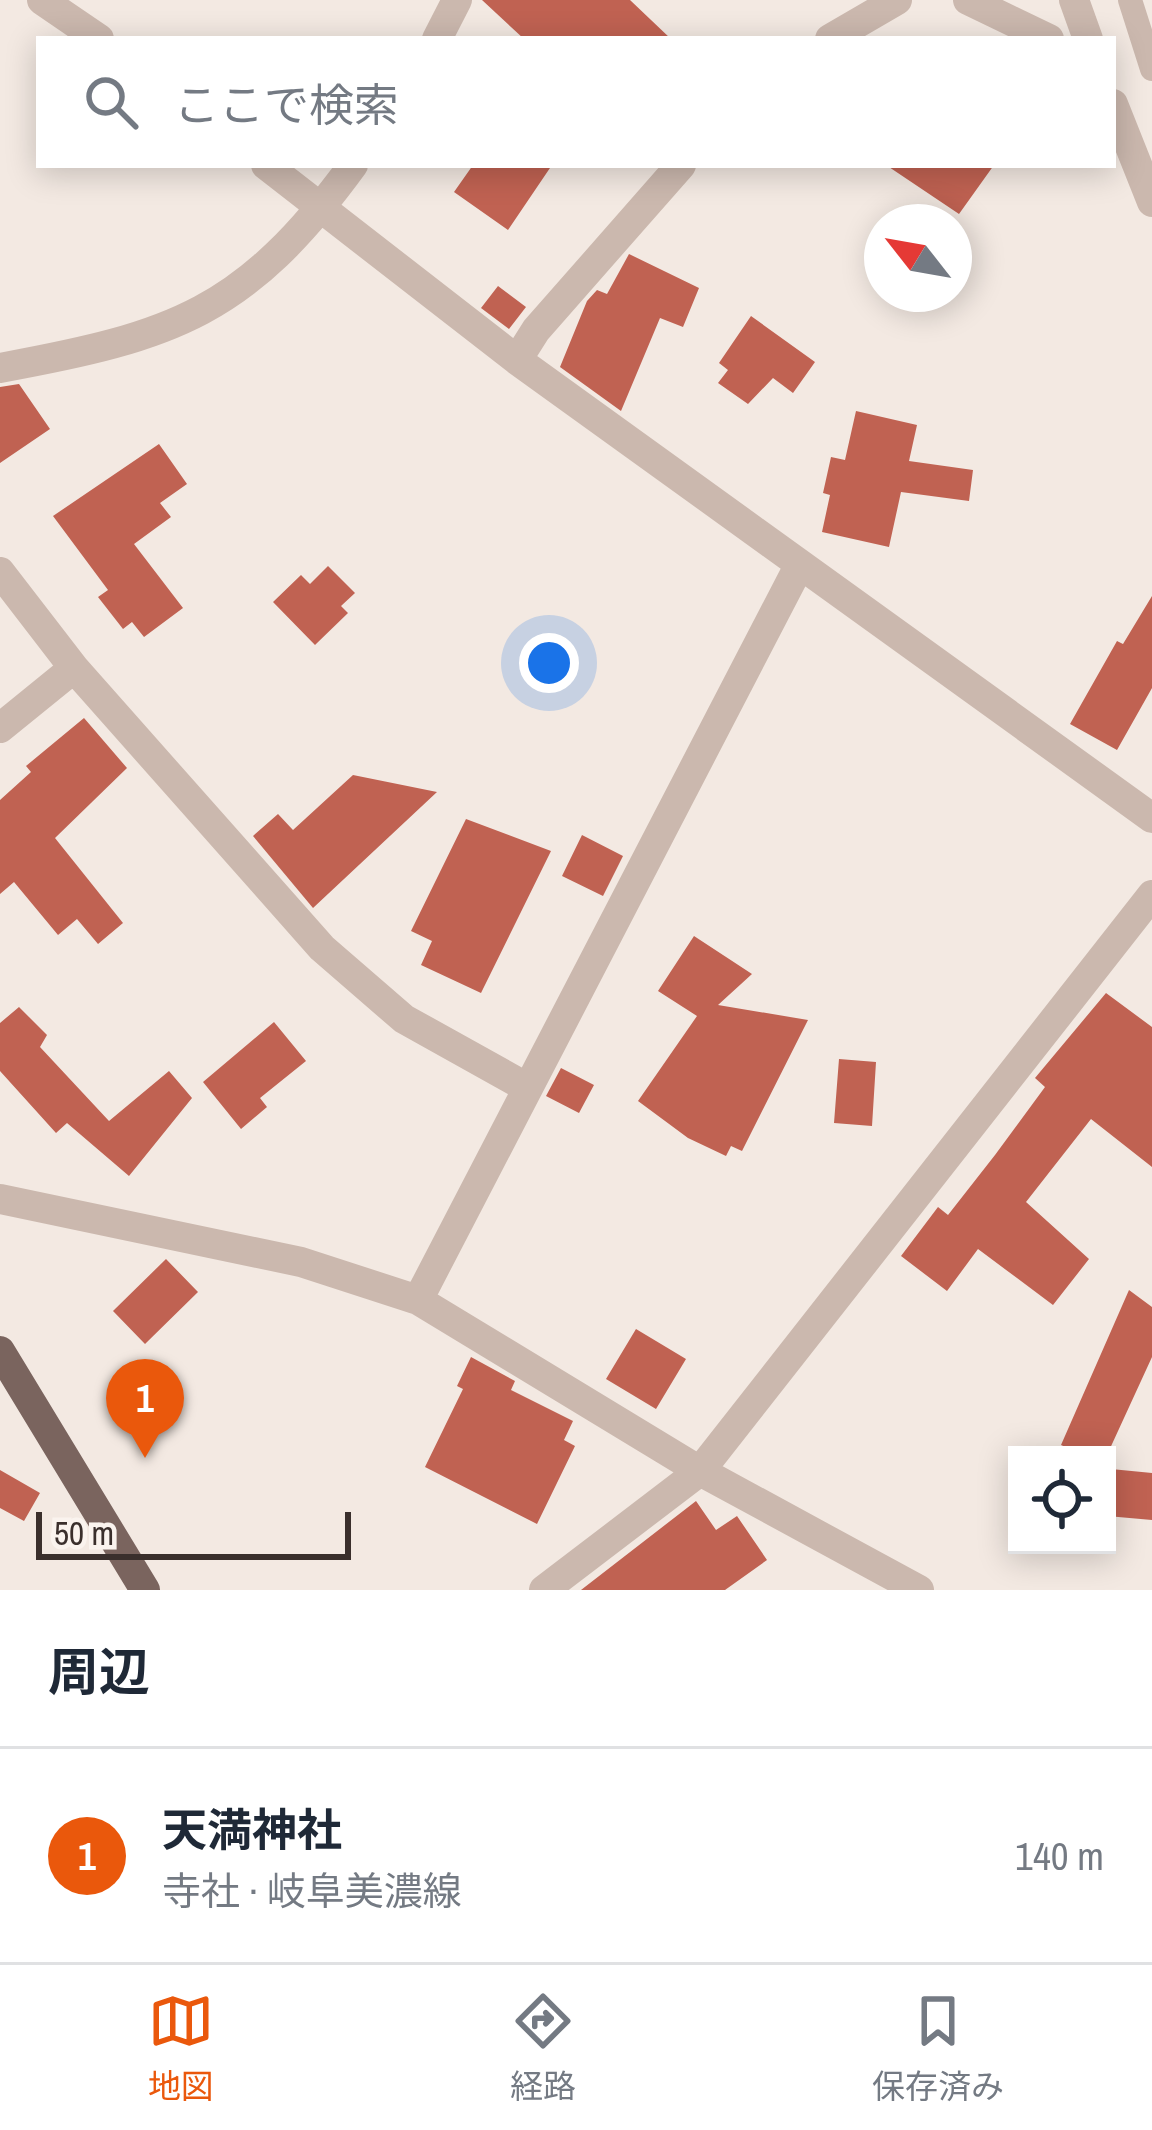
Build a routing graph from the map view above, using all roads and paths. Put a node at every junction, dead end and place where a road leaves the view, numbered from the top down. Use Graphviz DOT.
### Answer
graph roads {
  1 [pos="42,0"];
  2 [pos="457,0"];
  3 [pos="897,0"];
  4 [pos="968,0"];
  5 [pos="1074,0"];
  6 [pos="1130,0"];
  7 [pos="95,36"];
  8 [pos="439,36"];
  9 [pos="835,36"];
  10 [pos="1043,36"];
  11 [pos="1085,36"];
  12 [pos="1152,69"];
  13 [pos="1116,112"];
  14 [pos="270,168"];
  15 [pos="351,168"];
  16 [pos="678,168"];
  17 [pos="1152,202"];
  18 [pos="321,209"];
  19 [pos="517,360"];
  20 [pos="0,368"];
  21 [pos="799,566"];
  22 [pos="0,572"];
  23 [pos="74,668"];
  24 [pos="0,728"];
  25 [pos="1152,818"];
  26 [pos="1152,895"];
  27 [pos="528,1088"];
  28 [pos="0,1198"];
  29 [pos="418,1300"];
  30 [pos="0,1351"];
  31 [pos="700,1471"];
  32 [pos="145,1590"];
  33 [pos="544,1590"];
  34 [pos="919,1590"];
  1 -- 7 [label="street"];
  2 -- 8 [label="street"];
  3 -- 9 [label="street"];
  4 -- 10 [label="street"];
  5 -- 11 [label="street"];
  6 -- 12 [label="lane"];
  13 -- 17 [label="street"];
  14 -- 18 [label="street"];
  15 -- 18 [label="street"];
  16 -- 19 [label="street"];
  18 -- 19 [label="street"];
  18 -- 20 [label="street"];
  19 -- 21 [label="street"];
  21 -- 25 [label="street"];
  21 -- 27 [label="street"];
  22 -- 23 [label="street"];
  23 -- 24 [label="street"];
  23 -- 27 [label="street"];
  26 -- 31 [label="street"];
  27 -- 29 [label="street"];
  28 -- 29 [label="street"];
  29 -- 31 [label="street"];
  30 -- 32 [label="main road"];
  31 -- 33 [label="street"];
  31 -- 34 [label="street"];
}
